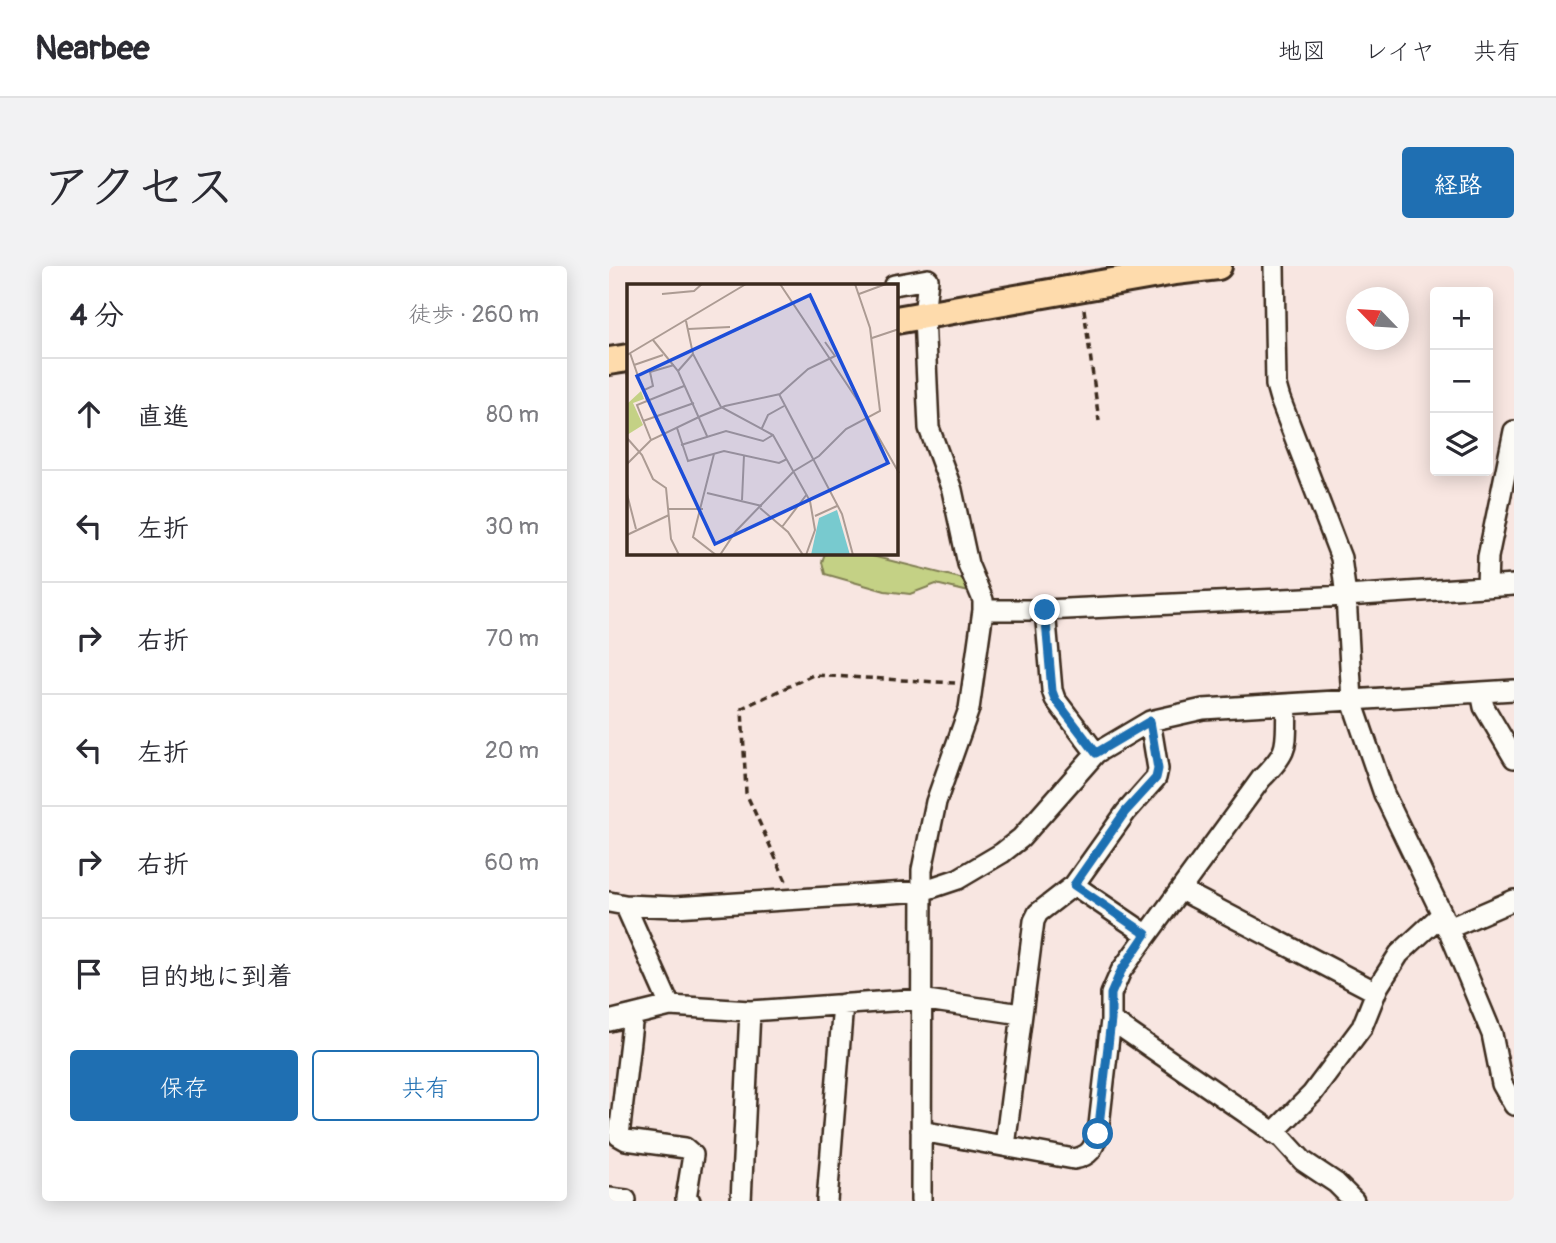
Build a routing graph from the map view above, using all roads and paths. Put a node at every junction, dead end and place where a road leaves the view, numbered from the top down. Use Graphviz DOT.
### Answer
graph roads {
  1 [pos="1218,266"];
  2 [pos="1274,266"];
  3 [pos="930,273"];
  4 [pos="897,284"];
  5 [pos="1079,288"];
  6 [pos="924,316"];
  7 [pos="898,320"];
  8 [pos="627,358"];
  9 [pos="609,361"];
  10 [pos="1099,421"];
  11 [pos="1514,431"];
  12 [pos="1511,459"];
  13 [pos="1514,585"];
  14 [pos="1487,586"];
  15 [pos="1346,596"];
  16 [pos="983,610"];
  17 [pos="1045,610"];
  18 [pos="973,684"];
  19 [pos="1514,690"];
  20 [pos="1481,692"];
  21 [pos="1352,701"];
  22 [pos="1287,705"];
  23 [pos="1150,721"];
  24 [pos="1096,753"];
  25 [pos="1514,758"];
  26 [pos="1074,885"];
  27 [pos="1181,890"];
  28 [pos="922,891"];
  29 [pos="790,900"];
  30 [pos="1514,900"];
  31 [pos="617,904"];
  32 [pos="1445,922"];
  33 [pos="1146,934"];
  34 [pos="1375,992"];
  35 [pos="920,999"];
  36 [pos="843,1004"];
  37 [pos="670,1006"];
  38 [pos="750,1011"];
  39 [pos="1021,1014"];
  40 [pos="633,1015"];
  41 [pos="1111,1020"];
  42 [pos="609,1021"];
  43 [pos="1514,1105"];
  44 [pos="615,1125"];
  45 [pos="921,1131"];
  46 [pos="1273,1133"];
  47 [pos="1005,1146"];
  48 [pos="1332,1192"];
  49 [pos="609,1198"];
  50 [pos="626,1200"];
  51 [pos="690,1201"];
  52 [pos="741,1201"];
  53 [pos="827,1201"];
  54 [pos="921,1201"];
  55 [pos="1355,1201"];
  1 -- 5 [label="main road"];
  2 -- 15 [label="street"];
  3 -- 4 [label="street"];
  3 -- 6 [label="street"];
  5 -- 6 [label="main road"];
  5 -- 10 [label="path"];
  6 -- 7 [label="main road"];
  6 -- 16 [label="street"];
  8 -- 9 [label="main road"];
  11 -- 12 [label="street"];
  12 -- 14 [label="street"];
  13 -- 14 [label="street"];
  14 -- 15 [label="street"];
  15 -- 17 [label="street"];
  15 -- 21 [label="street"];
  16 -- 17 [label="street"];
  16 -- 18 [label="street"];
  17 -- 24 [label="street"];
  18 -- 28 [label="street"];
  18 -- 29 [label="path"];
  19 -- 20 [label="street"];
  20 -- 21 [label="street"];
  20 -- 25 [label="street"];
  21 -- 22 [label="street"];
  21 -- 32 [label="street"];
  22 -- 23 [label="street"];
  22 -- 27 [label="street"];
  23 -- 24 [label="street"];
  23 -- 26 [label="street"];
  24 -- 28 [label="street"];
  26 -- 33 [label="street"];
  26 -- 39 [label="street"];
  27 -- 33 [label="street"];
  27 -- 34 [label="street"];
  28 -- 29 [label="street"];
  28 -- 35 [label="street"];
  29 -- 31 [label="street"];
  30 -- 32 [label="street"];
  31 -- 37 [label="street"];
  32 -- 34 [label="street"];
  32 -- 43 [label="street"];
  33 -- 41 [label="street"];
  34 -- 46 [label="street"];
  35 -- 36 [label="street"];
  35 -- 39 [label="street"];
  35 -- 45 [label="street"];
  36 -- 38 [label="street"];
  36 -- 53 [label="street"];
  37 -- 38 [label="street"];
  37 -- 40 [label="street"];
  38 -- 52 [label="street"];
  39 -- 47 [label="street"];
  40 -- 42 [label="street"];
  40 -- 44 [label="street"];
  41 -- 46 [label="street"];
  41 -- 47 [label="street"];
  44 -- 51 [label="street"];
  45 -- 47 [label="street"];
  45 -- 54 [label="street"];
  46 -- 48 [label="street"];
  48 -- 55 [label="street"];
  49 -- 50 [label="street"];
}
